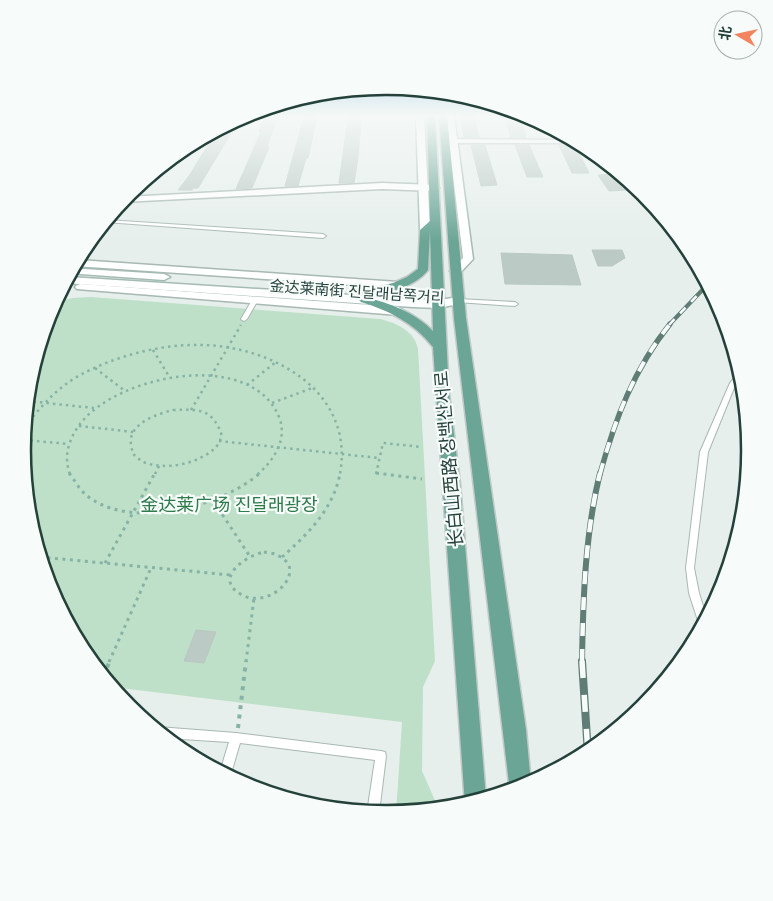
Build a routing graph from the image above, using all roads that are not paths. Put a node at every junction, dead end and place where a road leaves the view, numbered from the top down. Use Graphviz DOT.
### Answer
graph roads {
  1 [pos="421,158"];
  2 [pos="433,158"];
  3 [pos="453,158"];
  4 [pos="422,188"];
  5 [pos="434,188"];
  6 [pos="135,199"];
  7 [pos="115,222"];
  8 [pos="436,222"];
  9 [pos="425,230"];
  10 [pos="324,236"];
  11 [pos="85,264"];
  12 [pos="456,271"];
  13 [pos="80,272"];
  14 [pos="75,281"];
  15 [pos="112,284"];
  16 [pos="398,285"];
  17 [pos="81,287"];
  18 [pos="70,289"];
  19 [pos="366,296"];
  20 [pos="255,300"];
  21 [pos="438,300"];
  22 [pos="459,302"];
  23 [pos="515,304"];
  24 [pos="398,311"];
  25 [pos="244,319"];
  26 [pos="441,348"];
  27 [pos="464,348"];
  28 [pos="735,380"];
  29 [pos="701,615"];
  30 [pos="171,733"];
  31 [pos="236,738"];
  32 [pos="227,768"];
  33 [pos="519,780"];
  34 [pos="475,795"];
  35 [pos="374,805"];
  1 -- 4 [label="street"];
  2 -- 5 [label="main road, 长白山西路 장백산서로"];
  3 -- 12 [label="street, 长白山西路 장백산서로"];
  4 -- 5 [label="street"];
  4 -- 6 [label="street"];
  4 -- 9 [label="street"];
  5 -- 8 [label="main road, 长白山西路 장백산서로"];
  7 -- 10 [label="lane"];
  8 -- 9 [label="main road"];
  8 -- 21 [label="main road, 长白山西路 장백산서로"];
  9 -- 16 [label="main road"];
  11 -- 16 [label="street, 金达莱南街 진달래남쪽거리"];
  12 -- 22 [label="main road, 长白山西路 장백산서로"];
  13 -- 19 [label="street, 金达莱南街 진달래남쪽거리"];
  14 -- 15 [label="street, 金达莱南街 진달래남쪽거리"];
  15 -- 17 [label="street"];
  15 -- 19 [label="street, 金达莱南街 진달래남쪽거리"];
  16 -- 19 [label="main road"];
  17 -- 18 [label="street"];
  17 -- 20 [label="street, 金达莱南街 진달래남쪽거리"];
  19 -- 21 [label="street, 金达莱南街 진달래남쪽거리"];
  19 -- 24 [label="main road"];
  20 -- 24 [label="street, 金达莱南街 진달래남쪽거리"];
  20 -- 25 [label="lane"];
  21 -- 22 [label="street, 金达莱南街 진달래남쪽거리"];
  21 -- 26 [label="main road, 长白山西路 장백산서로"];
  22 -- 23 [label="lane"];
  22 -- 27 [label="main road, 长白山西路 장백산서로"];
  24 -- 26 [label="main road"];
  26 -- 27 [label="main road"];
  26 -- 34 [label="main road, 长白山西路 장백산서로"];
  27 -- 33 [label="main road, 长白山西路 장백산서로"];
  28 -- 29 [label="lane"];
  30 -- 31 [label="lane"];
  31 -- 32 [label="lane"];
  31 -- 35 [label="lane"];
}
